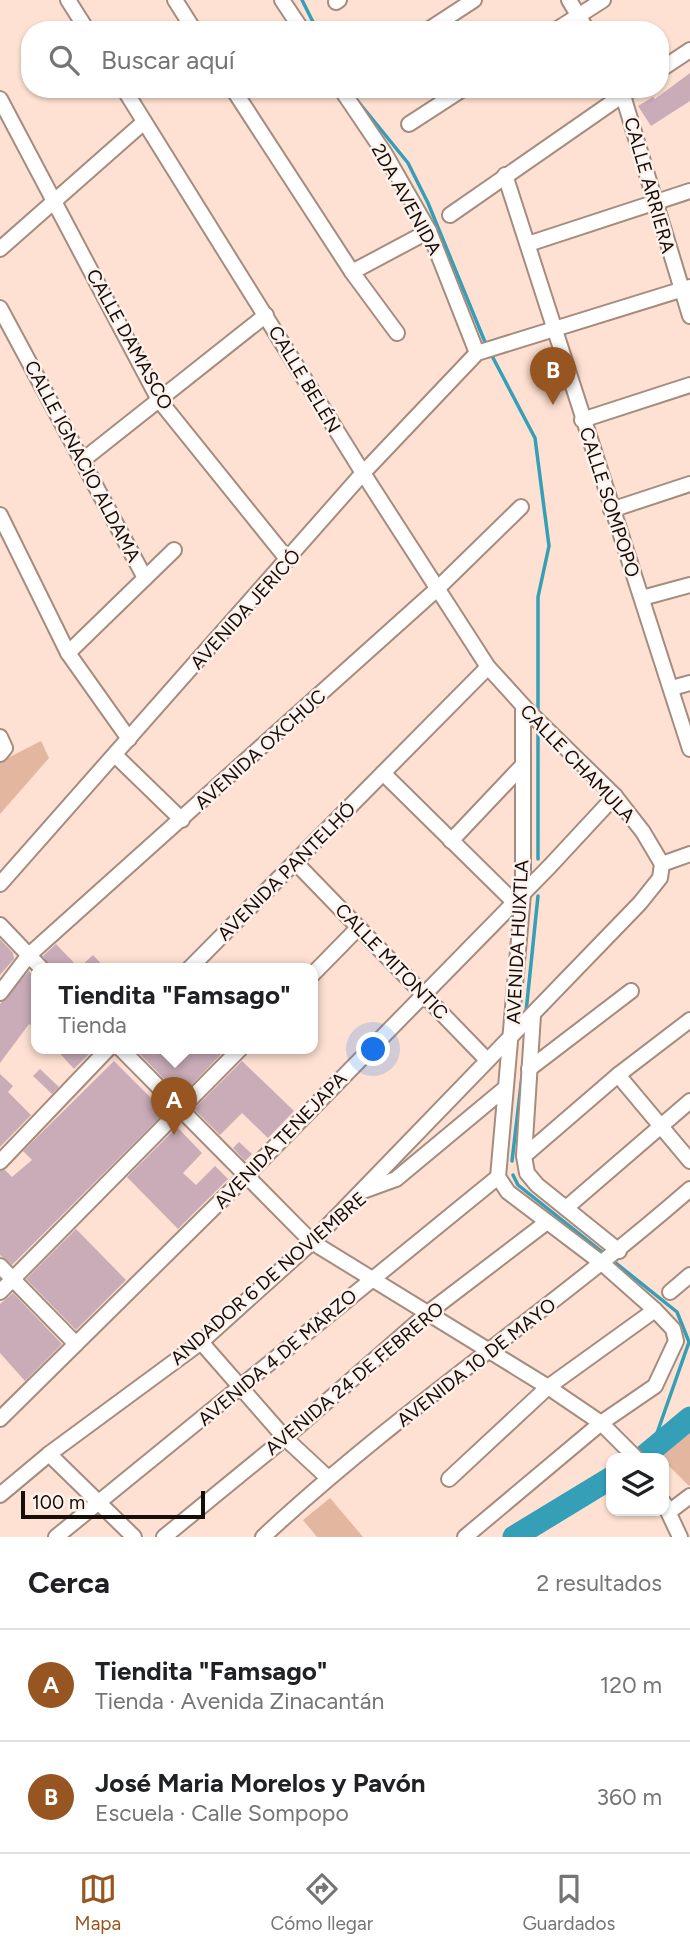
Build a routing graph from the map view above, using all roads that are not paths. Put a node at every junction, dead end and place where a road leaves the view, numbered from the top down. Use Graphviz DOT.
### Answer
graph roads {
  1 [pos="68,0"];
  2 [pos="175,0"];
  3 [pos="282,0"];
  4 [pos="474,0"];
  5 [pos="569,0"];
  6 [pos="603,0"];
  7 [pos="578,16"];
  8 [pos="81,21"];
  9 [pos="188,21"];
  10 [pos="296,21"];
  11 [pos="442,21"];
  12 [pos="570,21"];
  13 [pos="581,21"];
  14 [pos="690,50"];
  15 [pos="669,64"];
  16 [pos="129,98"];
  17 [pos="239,98"];
  18 [pos="347,98"];
  19 [pos="449,98"];
  20 [pos="616,98"];
  21 [pos="628,98"];
  22 [pos="0,99"];
  23 [pos="144,122"];
  24 [pos="410,124"];
  25 [pos="505,175"];
  26 [pos="690,191"];
  27 [pos="55,199"];
  28 [pos="655,204"];
  29 [pos="450,215"];
  30 [pos="429,231"];
  31 [pos="528,244"];
  32 [pos="0,249"];
  33 [pos="352,272"];
  34 [pos="686,288"];
  35 [pos="0,308"];
  36 [pos="266,315"];
  37 [pos="690,316"];
  38 [pos="555,329"];
  39 [pos="397,333"];
  40 [pos="479,352"];
  41 [pos="690,385"];
  42 [pos="159,400"];
  43 [pos="582,420"];
  44 [pos="83,460"];
  45 [pos="363,473"];
  46 [pos="690,484"];
  47 [pos="521,507"];
  48 [pos="611,510"];
  49 [pos="0,515"];
  50 [pos="174,550"];
  51 [pos="288,560"];
  52 [pos="145,578"];
  53 [pos="690,585"];
  54 [pos="437,589"];
  55 [pos="642,598"];
  56 [pos="68,653"];
  57 [pos="488,667"];
  58 [pos="690,683"];
  59 [pos="672,688"];
  60 [pos="525,708"];
  61 [pos="129,739"];
  62 [pos="690,749"];
  63 [pos="115,755"];
  64 [pos="522,766"];
  65 [pos="383,773"];
  66 [pos="615,796"];
  67 [pos="182,820"];
  68 [pos="452,841"];
  69 [pos="690,854"];
  70 [pos="296,863"];
  71 [pos="662,864"];
  72 [pos="0,884"];
  73 [pos="518,898"];
  74 [pos="0,925"];
  75 [pos="359,927"];
  76 [pos="29,955"];
  77 [pos="37,963"];
  78 [pos="195,963"];
  79 [pos="318,969"];
  80 [pos="631,991"];
  81 [pos="0,992"];
  82 [pos="424,992"];
  83 [pos="533,1015"];
  84 [pos="690,1020"];
  85 [pos="512,1036"];
  86 [pos="103,1054"];
  87 [pos="126,1054"];
  88 [pos="235,1054"];
  89 [pos="487,1060"];
  90 [pos="529,1069"];
  91 [pos="618,1075"];
  92 [pos="503,1090"];
  93 [pos="690,1101"];
  94 [pos="181,1109"];
  95 [pos="661,1127"];
  96 [pos="524,1156"];
  97 [pos="0,1161"];
  98 [pos="690,1161"];
  99 [pos="247,1175"];
  100 [pos="498,1177"];
  101 [pos="690,1189"];
  102 [pos="359,1193"];
  103 [pos="566,1208"];
  104 [pos="547,1222"];
  105 [pos="312,1242"];
  106 [pos="611,1257"];
  107 [pos="0,1266"];
  108 [pos="690,1275"];
  109 [pos="372,1278"];
  110 [pos="12,1280"];
  111 [pos="0,1292"];
  112 [pos="670,1292"];
  113 [pos="655,1310"];
  114 [pos="429,1312"];
  115 [pos="201,1342"];
  116 [pos="76,1344"];
  117 [pos="492,1350"];
  118 [pos="548,1387"];
  119 [pos="241,1388"];
  120 [pos="0,1419"];
  121 [pos="601,1423"];
  122 [pos="285,1438"];
  123 [pos="632,1453"];
  124 [pos="49,1454"];
  125 [pos="327,1477"];
  126 [pos="449,1479"];
  127 [pos="0,1495"];
  128 [pos="690,1496"];
  129 [pos="100,1503"];
  130 [pos="669,1506"];
  131 [pos="669,1514"];
  132 [pos="56,1537"];
  133 [pos="134,1537"];
  134 [pos="164,1537"];
  135 [pos="262,1537"];
  136 [pos="465,1537"];
  137 [pos="680,1537"];
  1 -- 8 [label="street"];
  2 -- 9 [label="street"];
  3 -- 10 [label="street"];
  4 -- 11 [label="street"];
  5 -- 7 [label="street"];
  6 -- 7 [label="street"];
  7 -- 12 [label="street"];
  7 -- 13 [label="street"];
  14 -- 15 [label="street"];
  16 -- 23 [label="street, CALLE BELÉN"];
  17 -- 33 [label="street"];
  18 -- 30 [label="street, 2DA AVENIDA"];
  19 -- 24 [label="street"];
  20 -- 25 [label="street"];
  21 -- 28 [label="street, CALLE ARRIERA"];
  22 -- 27 [label="street, CALLE DAMASCO"];
  23 -- 27 [label="street"];
  23 -- 36 [label="street, CALLE BELÉN"];
  25 -- 29 [label="street"];
  25 -- 31 [label="street, CALLE SOMPOPO"];
  26 -- 28 [label="street"];
  27 -- 32 [label="street"];
  27 -- 42 [label="street, CALLE DAMASCO"];
  28 -- 31 [label="street"];
  28 -- 34 [label="street, CALLE ARRIERA"];
  30 -- 33 [label="street"];
  30 -- 40 [label="street, 2DA AVENIDA"];
  31 -- 38 [label="street, CALLE SOMPOPO"];
  33 -- 39 [label="street"];
  34 -- 37 [label="street, CALLE ARRIERA"];
  34 -- 38 [label="street, AVENIDA JERICÓ"];
  35 -- 44 [label="street, CALLE IGNACIO ALDAMA"];
  36 -- 42 [label="street"];
  36 -- 45 [label="street, CALLE BELÉN"];
  38 -- 40 [label="street, AVENIDA JERICÓ"];
  38 -- 43 [label="street, CALLE SOMPOPO"];
  40 -- 45 [label="street, AVENIDA JERICÓ"];
  41 -- 43 [label="street"];
  42 -- 44 [label="street"];
  42 -- 51 [label="street, CALLE DAMASCO"];
  43 -- 48 [label="street, CALLE SOMPOPO"];
  44 -- 52 [label="street, CALLE IGNACIO ALDAMA"];
  45 -- 51 [label="street, AVENIDA JERICÓ"];
  45 -- 54 [label="street, CALLE BELÉN"];
  46 -- 48 [label="street"];
  47 -- 54 [label="street, AVENIDA OXCHUC"];
  48 -- 55 [label="street, CALLE SOMPOPO"];
  49 -- 56 [label="street"];
  50 -- 52 [label="street"];
  51 -- 61 [label="street, AVENIDA JERICÓ"];
  52 -- 56 [label="street"];
  53 -- 55 [label="street"];
  54 -- 57 [label="street, CALLE BELÉN"];
  54 -- 67 [label="street, AVENIDA OXCHUC"];
  55 -- 59 [label="street, CALLE SOMPOPO"];
  56 -- 61 [label="street"];
  57 -- 60 [label="street, CALLE CHAMULA"];
  57 -- 65 [label="street, AVENIDA PANTELHÓ"];
  58 -- 59 [label="street"];
  59 -- 62 [label="street, CALLE SOMPOPO"];
  60 -- 64 [label="street, AVENIDA HUIXTLA"];
  60 -- 66 [label="street, CALLE CHAMULA"];
  61 -- 63 [label="street, AVENIDA JERICÓ"];
  63 -- 67 [label="street"];
  63 -- 72 [label="street, AVENIDA JERICÓ"];
  64 -- 68 [label="street"];
  64 -- 73 [label="street, AVENIDA HUIXTLA"];
  65 -- 68 [label="street"];
  65 -- 70 [label="street, AVENIDA PANTELHÓ"];
  66 -- 71 [label="street, CALLE CHAMULA"];
  66 -- 73 [label="street, AVENIDA TENEJAPA"];
  67 -- 76 [label="street, AVENIDA OXCHUC"];
  68 -- 73 [label="street"];
  69 -- 71 [label="street"];
  70 -- 75 [label="street, CALLE MITONTIC"];
  70 -- 78 [label="street, AVENIDA PANTELHÓ"];
  71 -- 83 [label="street"];
  73 -- 82 [label="street, AVENIDA TENEJAPA"];
  73 -- 85 [label="street, AVENIDA HUIXTLA"];
  74 -- 76 [label="street"];
  75 -- 79 [label="street"];
  75 -- 82 [label="street, CALLE MITONTIC"];
  76 -- 77 [label="street"];
  76 -- 81 [label="street, AVENIDA OXCHUC"];
  80 -- 90 [label="street"];
  82 -- 89 [label="street, CALLE MITONTIC"];
  82 -- 99 [label="street, AVENIDA TENEJAPA"];
  83 -- 85 [label="street"];
  83 -- 90 [label="street"];
  84 -- 91 [label="street"];
  85 -- 89 [label="street"];
  85 -- 92 [label="street, AVENIDA HUIXTLA"];
  86 -- 97 [label="street"];
  87 -- 94 [label="street"];
  88 -- 94 [label="street"];
  89 -- 102 [label="street"];
  90 -- 96 [label="street"];
  91 -- 95 [label="street"];
  91 -- 96 [label="street"];
  92 -- 100 [label="street, AVENIDA HUIXTLA"];
  92 -- 102 [label="street, ANDADOR 6 DE NOVIEMBRE"];
  93 -- 95 [label="street"];
  94 -- 99 [label="street"];
  94 -- 110 [label="street"];
  95 -- 98 [label="street"];
  95 -- 103 [label="street"];
  96 -- 103 [label="street"];
  99 -- 105 [label="street"];
  99 -- 116 [label="street, AVENIDA TENEJAPA"];
  100 -- 104 [label="street"];
  100 -- 109 [label="street, AVENIDA 4 DE MARZO"];
  101 -- 106 [label="street, AVENIDA 10 DE MAYO"];
  102 -- 105 [label="street, ANDADOR 6 DE NOVIEMBRE"];
  103 -- 106 [label="street"];
  104 -- 106 [label="street"];
  104 -- 114 [label="street, AVENIDA 24 DE FEBRERO"];
  105 -- 109 [label="street"];
  105 -- 115 [label="street, ANDADOR 6 DE NOVIEMBRE"];
  106 -- 113 [label="street"];
  106 -- 117 [label="street, AVENIDA 10 DE MAYO"];
  107 -- 110 [label="street"];
  108 -- 112 [label="street"];
  109 -- 114 [label="street"];
  109 -- 119 [label="street, AVENIDA 4 DE MARZO"];
  110 -- 111 [label="street"];
  110 -- 116 [label="street"];
  113 -- 118 [label="street"];
  113 -- 121 [label="street"];
  114 -- 117 [label="street"];
  114 -- 122 [label="street, AVENIDA 24 DE FEBRERO"];
  115 -- 119 [label="street"];
  115 -- 124 [label="street, ANDADOR 6 DE NOVIEMBRE"];
  116 -- 120 [label="street, AVENIDA TENEJAPA"];
  117 -- 118 [label="street"];
  117 -- 125 [label="street, AVENIDA 10 DE MAYO"];
  118 -- 121 [label="street"];
  118 -- 126 [label="street"];
  119 -- 122 [label="street"];
  119 -- 129 [label="street, AVENIDA 4 DE MARZO"];
  121 -- 123 [label="street"];
  121 -- 136 [label="street"];
  122 -- 125 [label="street"];
  122 -- 134 [label="street, AVENIDA 24 DE FEBRERO"];
  124 -- 127 [label="street, ANDADOR 6 DE NOVIEMBRE"];
  124 -- 129 [label="street"];
  125 -- 135 [label="street, AVENIDA 10 DE MAYO"];
  128 -- 130 [label="street"];
  129 -- 132 [label="street, AVENIDA 4 DE MARZO"];
  129 -- 133 [label="street"];
  131 -- 137 [label="street"];
}
